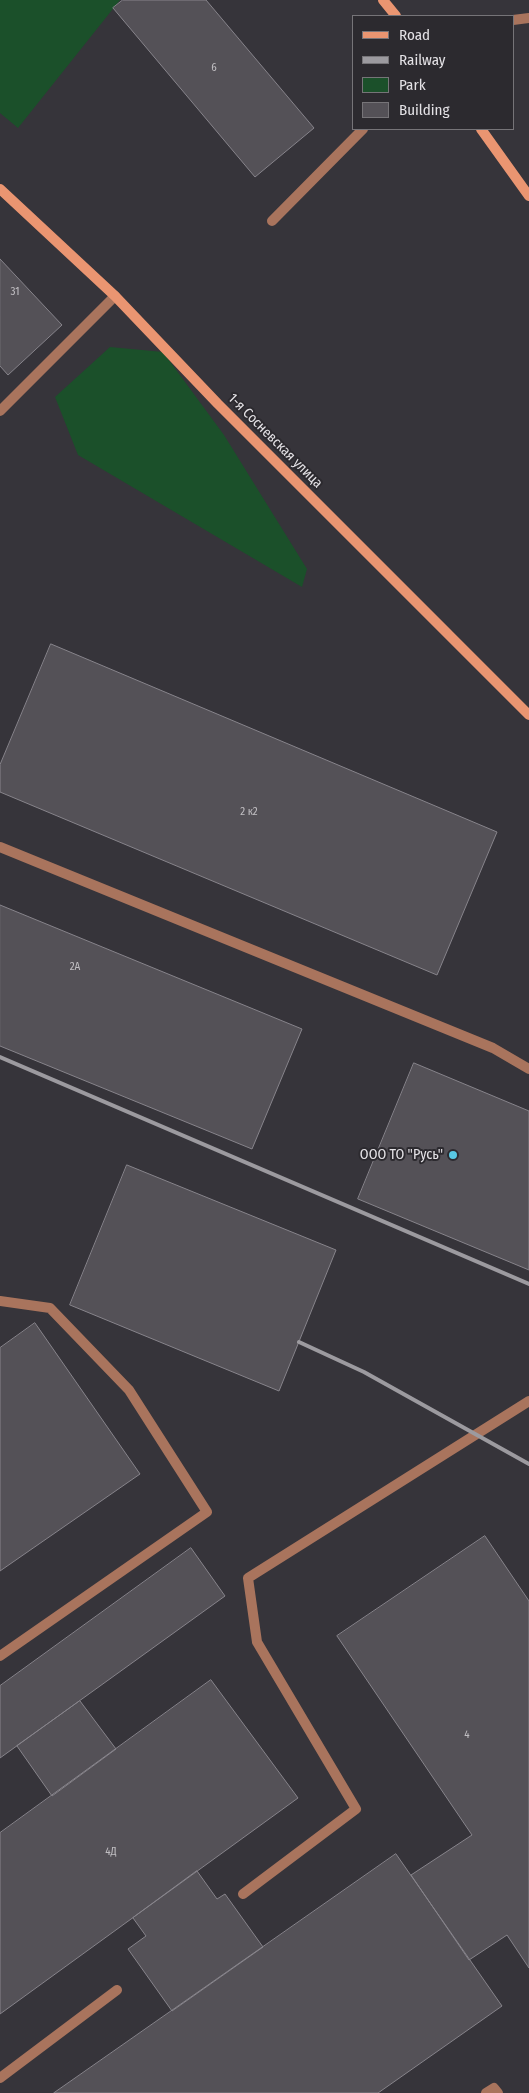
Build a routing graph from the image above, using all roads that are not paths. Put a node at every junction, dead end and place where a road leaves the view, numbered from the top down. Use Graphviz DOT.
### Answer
graph roads {
  1 [pos="383,0"];
  2 [pos="395,15"];
  3 [pos="529,18"];
  4 [pos="514,20"];
  5 [pos="362,130"];
  6 [pos="482,130"];
  7 [pos="0,189"];
  8 [pos="529,196"];
  9 [pos="272,221"];
  10 [pos="114,296"];
  11 [pos="0,412"];
  12 [pos="529,715"];
  13 [pos="0,848"];
  14 [pos="529,1069"];
  15 [pos="0,1301"];
  16 [pos="529,1401"];
  17 [pos="0,1656"];
  18 [pos="243,1894"];
  19 [pos="117,1990"];
  20 [pos="0,2078"];
  21 [pos="486,2093"];
  22 [pos="498,2093"];
  1 -- 2 [label="main road"];
  3 -- 4 [label="street"];
  5 -- 9 [label="street"];
  6 -- 8 [label="main road"];
  7 -- 10 [label="main road, 1-я Сосневская улица"];
  10 -- 11 [label="street"];
  10 -- 12 [label="main road, 1-я Сосневская улица"];
  13 -- 14 [label="street"];
  15 -- 17 [label="street"];
  16 -- 18 [label="street"];
  19 -- 20 [label="street"];
  21 -- 22 [label="street"];
}
